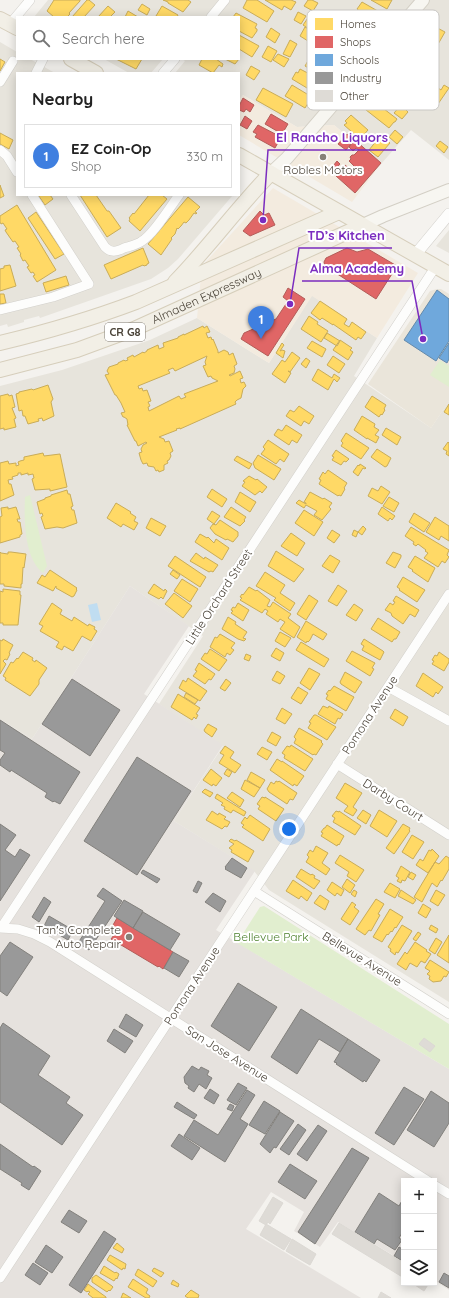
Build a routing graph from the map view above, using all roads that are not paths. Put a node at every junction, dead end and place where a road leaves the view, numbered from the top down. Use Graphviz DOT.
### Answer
graph roads {
  1 [pos="30,0"];
  2 [pos="225,0"];
  3 [pos="423,0"];
  4 [pos="414,10"];
  5 [pos="212,16"];
  6 [pos="9,24"];
  7 [pos="42,60"];
  8 [pos="73,60"];
  9 [pos="174,60"];
  10 [pos="13,61"];
  11 [pos="36,72"];
  12 [pos="94,72"];
  13 [pos="164,72"];
  14 [pos="0,82"];
  15 [pos="328,110"];
  16 [pos="0,150"];
  17 [pos="240,156"];
  18 [pos="16,170"];
  19 [pos="271,173"];
  20 [pos="449,190"];
  21 [pos="33,196"];
  22 [pos="71,196"];
  23 [pos="178,196"];
  24 [pos="339,212"];
  25 [pos="449,214"];
  26 [pos="363,225"];
  27 [pos="416,254"];
  28 [pos="436,266"];
  29 [pos="449,274"];
  30 [pos="169,288"];
  31 [pos="0,310"];
  32 [pos="0,343"];
  33 [pos="0,370"];
  34 [pos="449,594"];
  35 [pos="388,687"];
  36 [pos="449,721"];
  37 [pos="337,764"];
  38 [pos="449,835"];
  39 [pos="254,891"];
  40 [pos="1,928"];
  41 [pos="449,1012"];
  42 [pos="170,1018"];
  43 [pos="423,1178"];
  44 [pos="437,1187"];
  45 [pos="449,1194"];
  46 [pos="0,1278"];
  1 -- 6 [label="street"];
  2 -- 5 [label="street"];
  3 -- 4 [label="main road"];
  7 -- 11 [label="street"];
  8 -- 12 [label="main road"];
  9 -- 13 [label="street"];
  10 -- 14 [label="street"];
  15 -- 19 [label="main road"];
  16 -- 18 [label="street"];
  17 -- 19 [label="main road"];
  19 -- 24 [label="main road"];
  19 -- 30 [label="main road"];
  20 -- 26 [label="main road"];
  21 -- 31 [label="street"];
  22 -- 23 [label="street"];
  24 -- 26 [label="main road"];
  24 -- 30 [label="main road, Almaden Expressway / CR G8"];
  25 -- 27 [label="street"];
  26 -- 27 [label="main road"];
  26 -- 33 [label="main road, Almaden Expressway / CR G8"];
  27 -- 28 [label="main road"];
  28 -- 29 [label="main road"];
  28 -- 40 [label="street, Little Orchard Street"];
  30 -- 32 [label="main road, Almaden Expressway / CR G8"];
  34 -- 35 [label="street, Pomona Avenue"];
  35 -- 36 [label="street"];
  35 -- 37 [label="street, Pomona Avenue"];
  37 -- 38 [label="street, Darby Court"];
  37 -- 39 [label="street, Pomona Avenue"];
  39 -- 41 [label="street, Bellevue Avenue"];
  39 -- 42 [label="street, Pomona Avenue"];
  40 -- 42 [label="street, San Jose Avenue"];
  42 -- 43 [label="street, San Jose Avenue"];
  42 -- 46 [label="street, Pomona Avenue"];
  44 -- 45 [label="street"];
}
